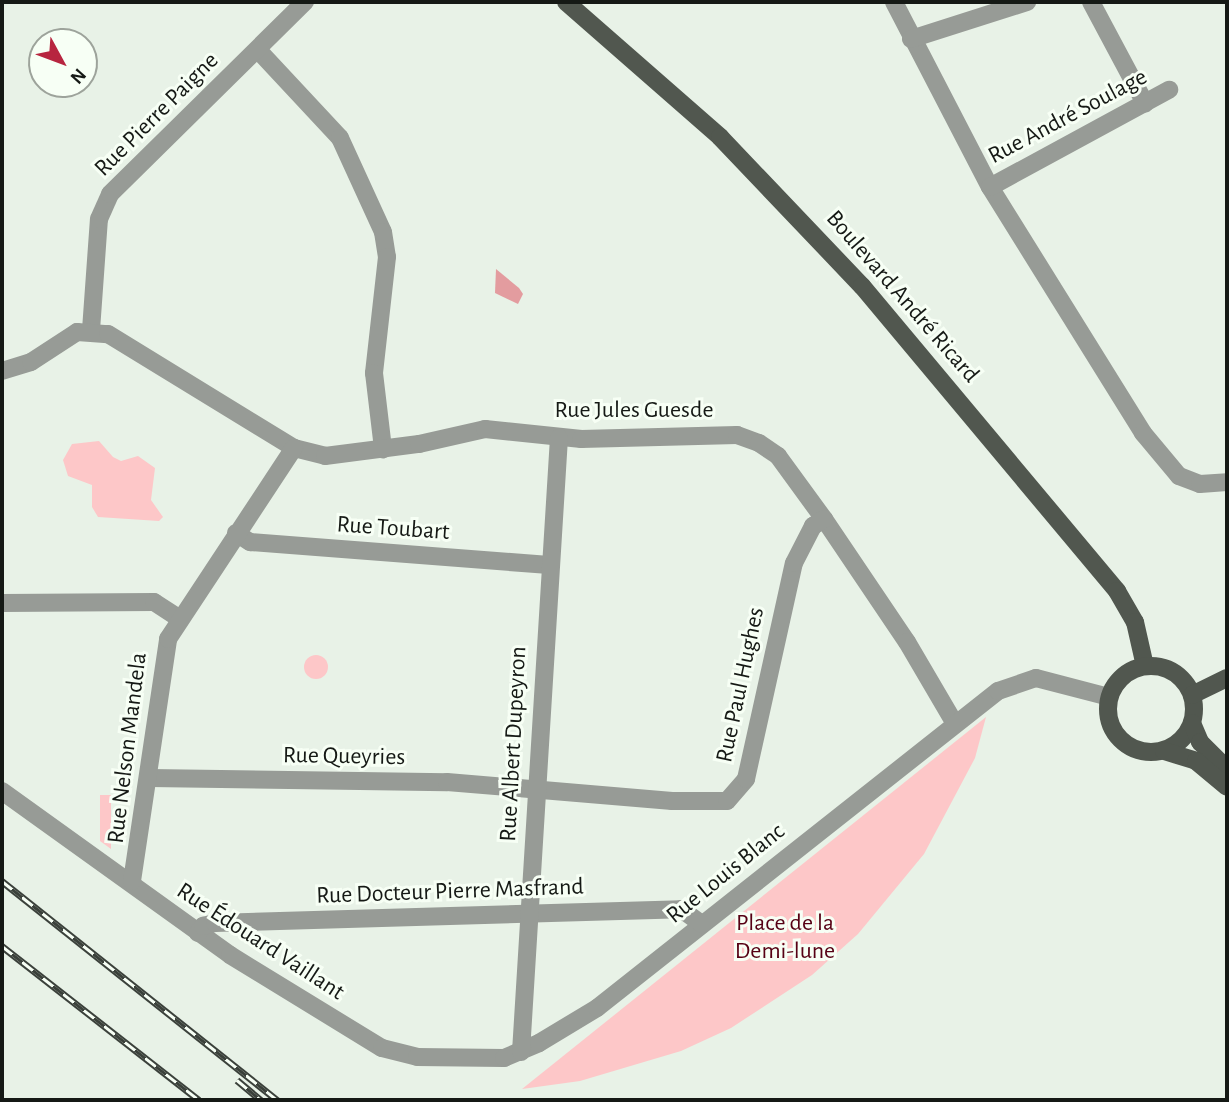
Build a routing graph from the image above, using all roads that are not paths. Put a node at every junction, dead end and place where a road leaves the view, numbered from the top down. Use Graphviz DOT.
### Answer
graph roads {
  1 [pos="306,2"];
  2 [pos="566,2"];
  3 [pos="894,2"];
  4 [pos="1023,2"];
  5 [pos="1091,2"];
  6 [pos="911,39"];
  7 [pos="258,50"];
  8 [pos="1169,90"];
  9 [pos="1145,103"];
  10 [pos="990,187"];
  11 [pos="91,330"];
  12 [pos="2,371"];
  13 [pos="559,438"];
  14 [pos="294,448"];
  15 [pos="383,449"];
  16 [pos="1227,482"];
  17 [pos="824,519"];
  18 [pos="236,533"];
  19 [pos="549,565"];
  20 [pos="2,603"];
  21 [pos="179,618"];
  22 [pos="1145,666"];
  23 [pos="1227,678"];
  24 [pos="1192,695"];
  25 [pos="1109,697"];
  26 [pos="954,722"];
  27 [pos="1192,723"];
  28 [pos="1164,751"];
  29 [pos="1227,769"];
  30 [pos="150,778"];
  31 [pos="1227,787"];
  32 [pos="2,791"];
  33 [pos="537,791"];
  34 [pos="132,881"];
  35 [pos="529,914"];
  36 [pos="702,924"];
  37 [pos="198,933"];
  38 [pos="521,1052"];
  1 -- 7 [label="street, Rue Pierre Paigne"];
  2 -- 22 [label="main road, Boulevard André Ricard"];
  3 -- 6 [label="street"];
  4 -- 6 [label="street"];
  5 -- 9 [label="street"];
  6 -- 10 [label="street"];
  7 -- 11 [label="street, Rue Pierre Paigne"];
  7 -- 15 [label="street"];
  8 -- 9 [label="street, Rue André Soulage"];
  9 -- 10 [label="street, Rue André Soulage"];
  10 -- 16 [label="street"];
  11 -- 12 [label="street"];
  11 -- 14 [label="street, Rue Jules Guesde"];
  13 -- 15 [label="street, Rue Jules Guesde"];
  13 -- 17 [label="street, Rue Jules Guesde"];
  13 -- 19 [label="street, Rue Albert Dupeyron"];
  14 -- 15 [label="street, Rue Jules Guesde"];
  14 -- 18 [label="street, Rue Nelson Mandela"];
  17 -- 26 [label="street, Rue Jules Guesde"];
  17 -- 33 [label="street, Rue Paul Hughes"];
  18 -- 19 [label="street, Rue Toubart"];
  18 -- 21 [label="street, Rue Nelson Mandela"];
  19 -- 33 [label="street, Rue Albert Dupeyron"];
  20 -- 21 [label="street"];
  21 -- 30 [label="street, Rue Nelson Mandela"];
  22 -- 24 [label="main road"];
  22 -- 25 [label="main road"];
  23 -- 24 [label="main road"];
  24 -- 27 [label="main road"];
  25 -- 26 [label="street"];
  25 -- 28 [label="main road"];
  26 -- 36 [label="street, Rue Louis Blanc"];
  27 -- 28 [label="main road"];
  27 -- 29 [label="main road"];
  28 -- 31 [label="main road"];
  30 -- 33 [label="street, Rue Queyries"];
  30 -- 34 [label="street, Rue Nelson Mandela"];
  32 -- 34 [label="street, Rue Édouard Vaillant"];
  33 -- 35 [label="street, Rue Albert Dupeyron"];
  34 -- 37 [label="street, Rue Édouard Vaillant"];
  35 -- 36 [label="street, Rue Docteur Pierre Masfrand"];
  35 -- 37 [label="street, Rue Docteur Pierre Masfrand"];
  35 -- 38 [label="street, Rue Albert Dupeyron"];
  36 -- 38 [label="street, Rue Louis Blanc"];
  37 -- 38 [label="street, Rue Édouard Vaillant"];
}
